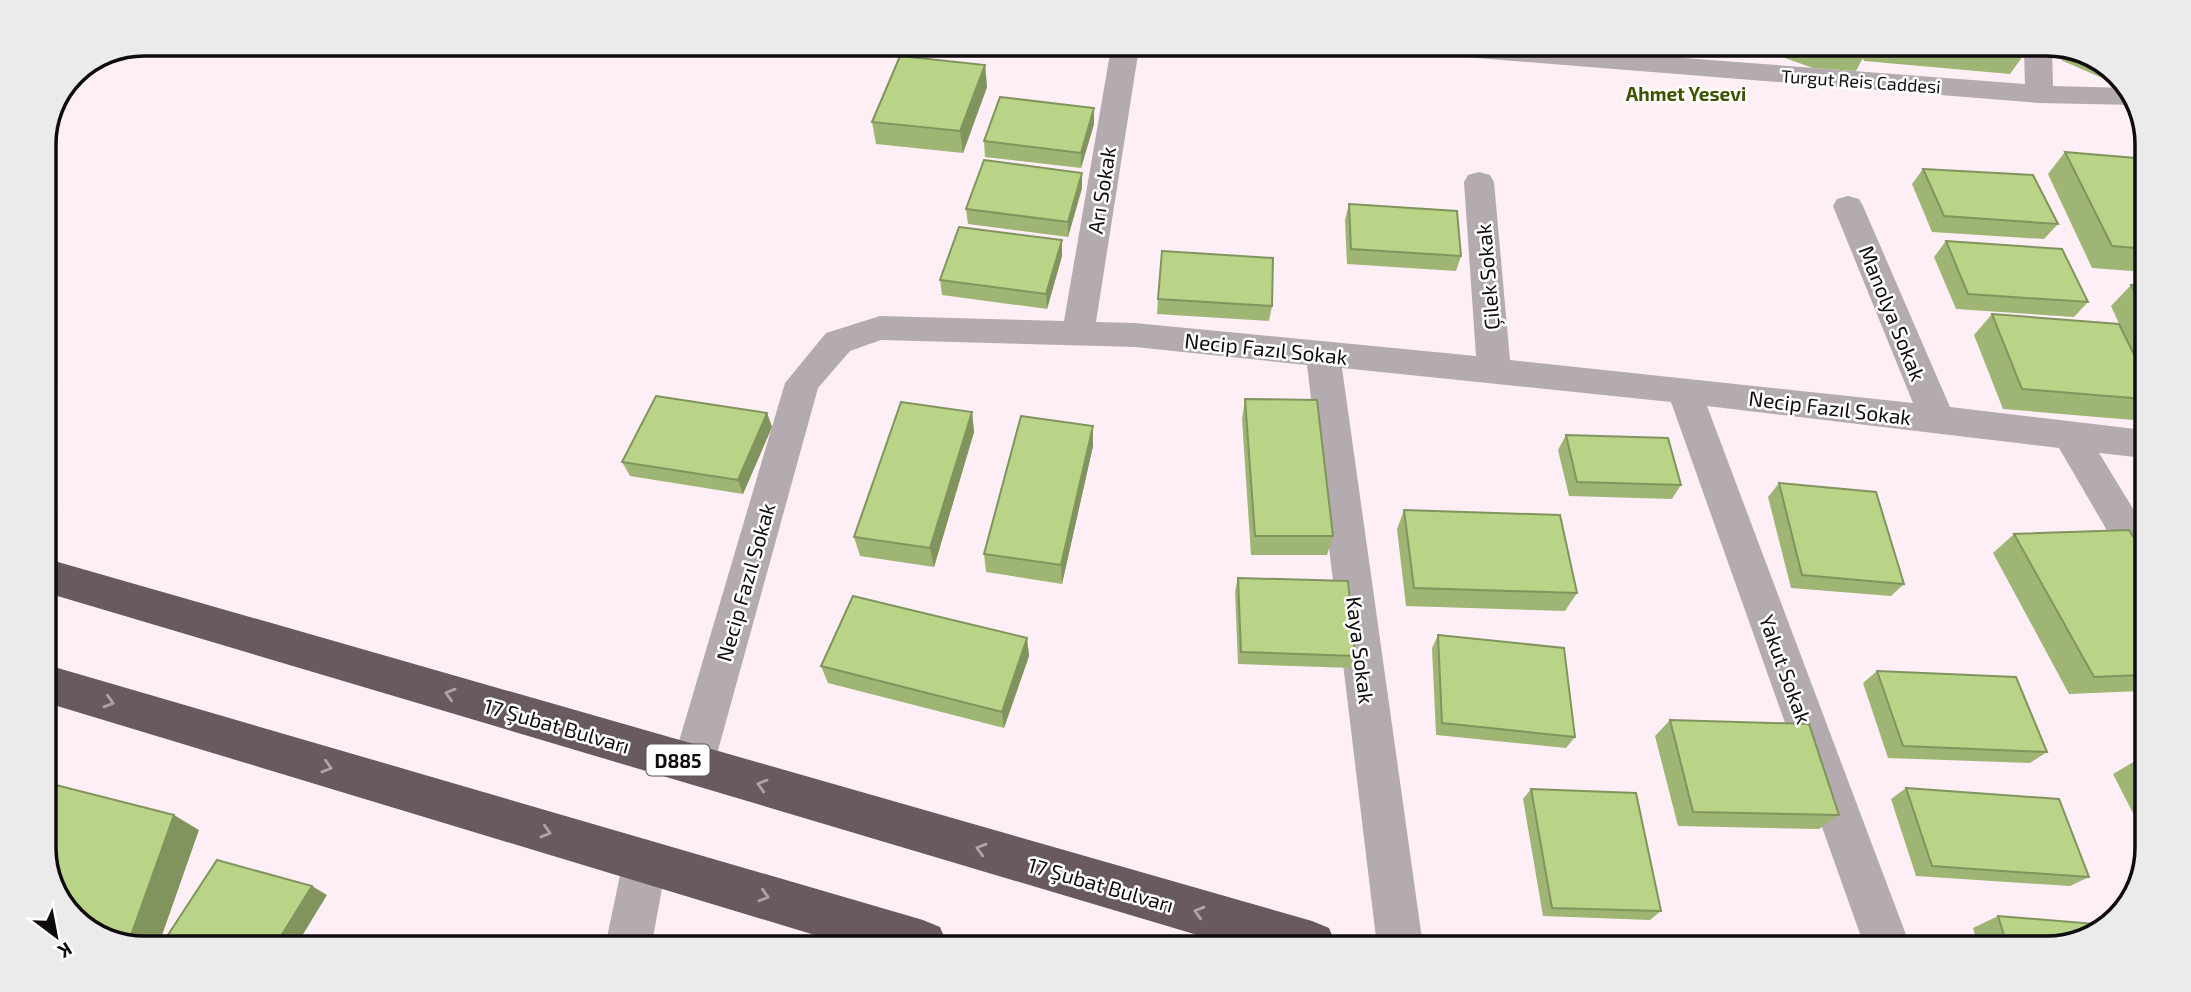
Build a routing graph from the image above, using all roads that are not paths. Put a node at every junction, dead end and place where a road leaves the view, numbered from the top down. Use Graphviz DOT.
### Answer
graph roads {
  1 [pos="1124,56"];
  2 [pos="1579,56"];
  3 [pos="2038,56"];
  4 [pos="2039,94"];
  5 [pos="2121,97"];
  6 [pos="1479,182"];
  7 [pos="1848,206"];
  8 [pos="1078,333"];
  9 [pos="1323,354"];
  10 [pos="1494,371"];
  11 [pos="1684,390"];
  12 [pos="1937,419"];
  13 [pos="2070,435"];
  14 [pos="2135,443"];
  15 [pos="2135,545"];
  16 [pos="56,579"];
  17 [pos="56,687"];
  18 [pos="693,765"];
  19 [pos="645,861"];
  20 [pos="630,936"];
  21 [pos="896,936"];
  22 [pos="1280,936"];
  23 [pos="1399,936"];
  24 [pos="1884,936"];
  1 -- 8 [label="street, Arı Sokak"];
  2 -- 4 [label="street, Turgut Reis Caddesi"];
  3 -- 4 [label="street"];
  4 -- 5 [label="street, Turgut Reis Caddesi"];
  6 -- 10 [label="street, Çilek Sokak"];
  7 -- 12 [label="street, Manolya Sokak"];
  8 -- 9 [label="street, Necip Fazıl Sokak"];
  8 -- 18 [label="street, Necip Fazıl Sokak"];
  9 -- 10 [label="street, Necip Fazıl Sokak"];
  9 -- 23 [label="street, Kaya Sokak"];
  10 -- 11 [label="street, Necip Fazıl Sokak"];
  11 -- 12 [label="street, Necip Fazıl Sokak"];
  11 -- 24 [label="street, Yakut Sokak"];
  12 -- 13 [label="street, Necip Fazıl Sokak"];
  13 -- 14 [label="street, Necip Fazıl Sokak"];
  13 -- 15 [label="street"];
  18 -- 16 [label="highway, 17 Şubat Bulvarı / D885, one-way"];
  17 -- 19 [label="highway, one-way"];
  22 -- 18 [label="highway, 17 Şubat Bulvarı / D885, one-way"];
  19 -- 20 [label="street"];
  19 -- 21 [label="highway, one-way"];
}
